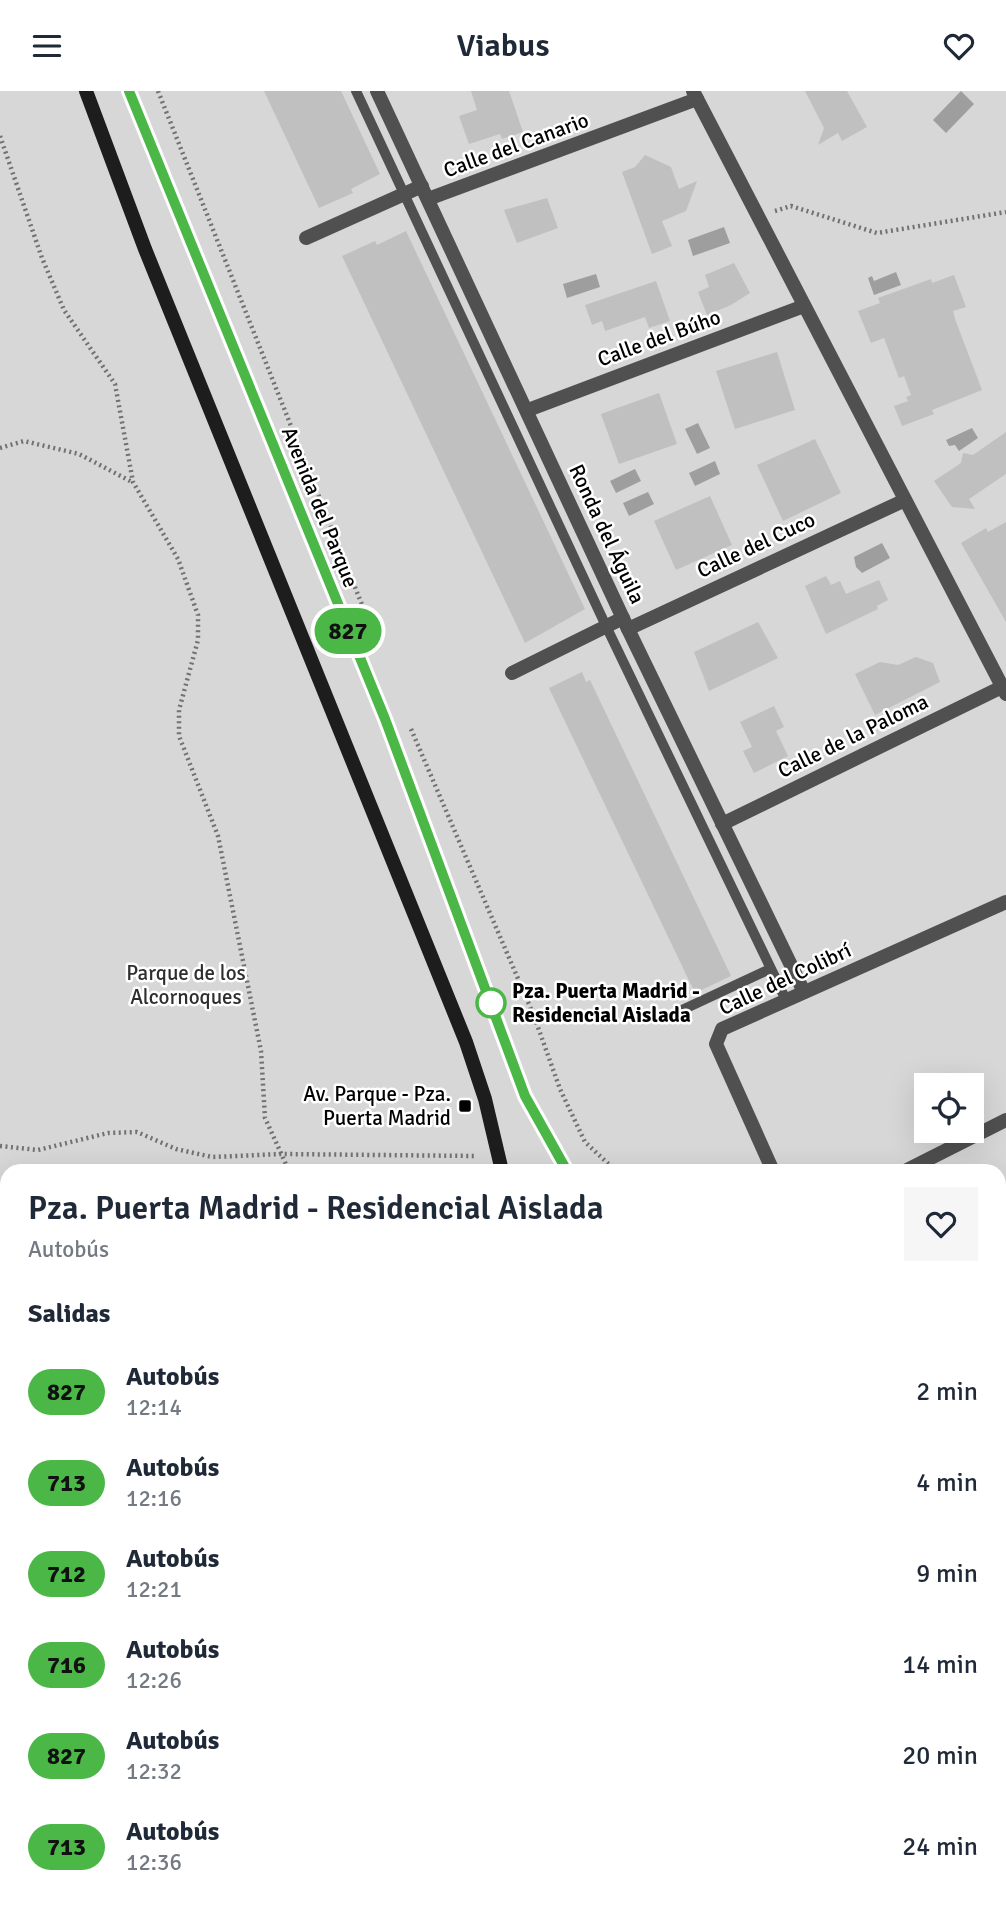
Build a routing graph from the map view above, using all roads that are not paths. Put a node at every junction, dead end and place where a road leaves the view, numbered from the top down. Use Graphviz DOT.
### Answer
graph roads {
  1 [pos="86,91"];
  2 [pos="129,91"];
  3 [pos="356,91"];
  4 [pos="377,91"];
  5 [pos="695,95"];
  6 [pos="425,193"];
  7 [pos="404,194"];
  8 [pos="306,238"];
  9 [pos="804,306"];
  10 [pos="528,410"];
  11 [pos="903,501"];
  12 [pos="625,624"];
  13 [pos="606,626"];
  14 [pos="512,673"];
  15 [pos="1004,690"];
  16 [pos="723,824"];
  17 [pos="1006,902"];
  18 [pos="771,969"];
  19 [pos="804,992"];
  20 [pos="786,1000"];
  21 [pos="667,1017"];
  22 [pos="1006,1120"];
  23 [pos="500,1164"];
  24 [pos="563,1164"];
  25 [pos="770,1164"];
  26 [pos="919,1164"];
  1 -- 23 [label="street"];
  2 -- 24 [label="street, Avenida del Parque"];
  3 -- 7 [label="lane"];
  4 -- 6 [label="street, Ronda del Águila"];
  5 -- 6 [label="street, Calle del Canario"];
  5 -- 9 [label="street"];
  6 -- 7 [label="street, Calle del Canario"];
  6 -- 10 [label="street, Ronda del Águila"];
  7 -- 8 [label="street, Calle del Canario"];
  7 -- 13 [label="lane"];
  9 -- 10 [label="street, Calle del Búho"];
  9 -- 11 [label="street"];
  10 -- 12 [label="street, Ronda del Águila"];
  11 -- 12 [label="street, Calle del Cuco"];
  11 -- 15 [label="street"];
  12 -- 13 [label="street, Calle del Cuco"];
  12 -- 16 [label="street, Ronda del Águila"];
  13 -- 14 [label="street, Calle del Cuco"];
  13 -- 18 [label="lane"];
  15 -- 16 [label="street, Calle de la Paloma"];
  16 -- 19 [label="street, Ronda del Águila"];
  17 -- 19 [label="street, Calle del Colibrí"];
  18 -- 20 [label="lane"];
  18 -- 21 [label="lane"];
  19 -- 20 [label="street, Calle del Colibrí"];
  20 -- 25 [label="street, Calle del Colibrí"];
  22 -- 26 [label="street"];
}
